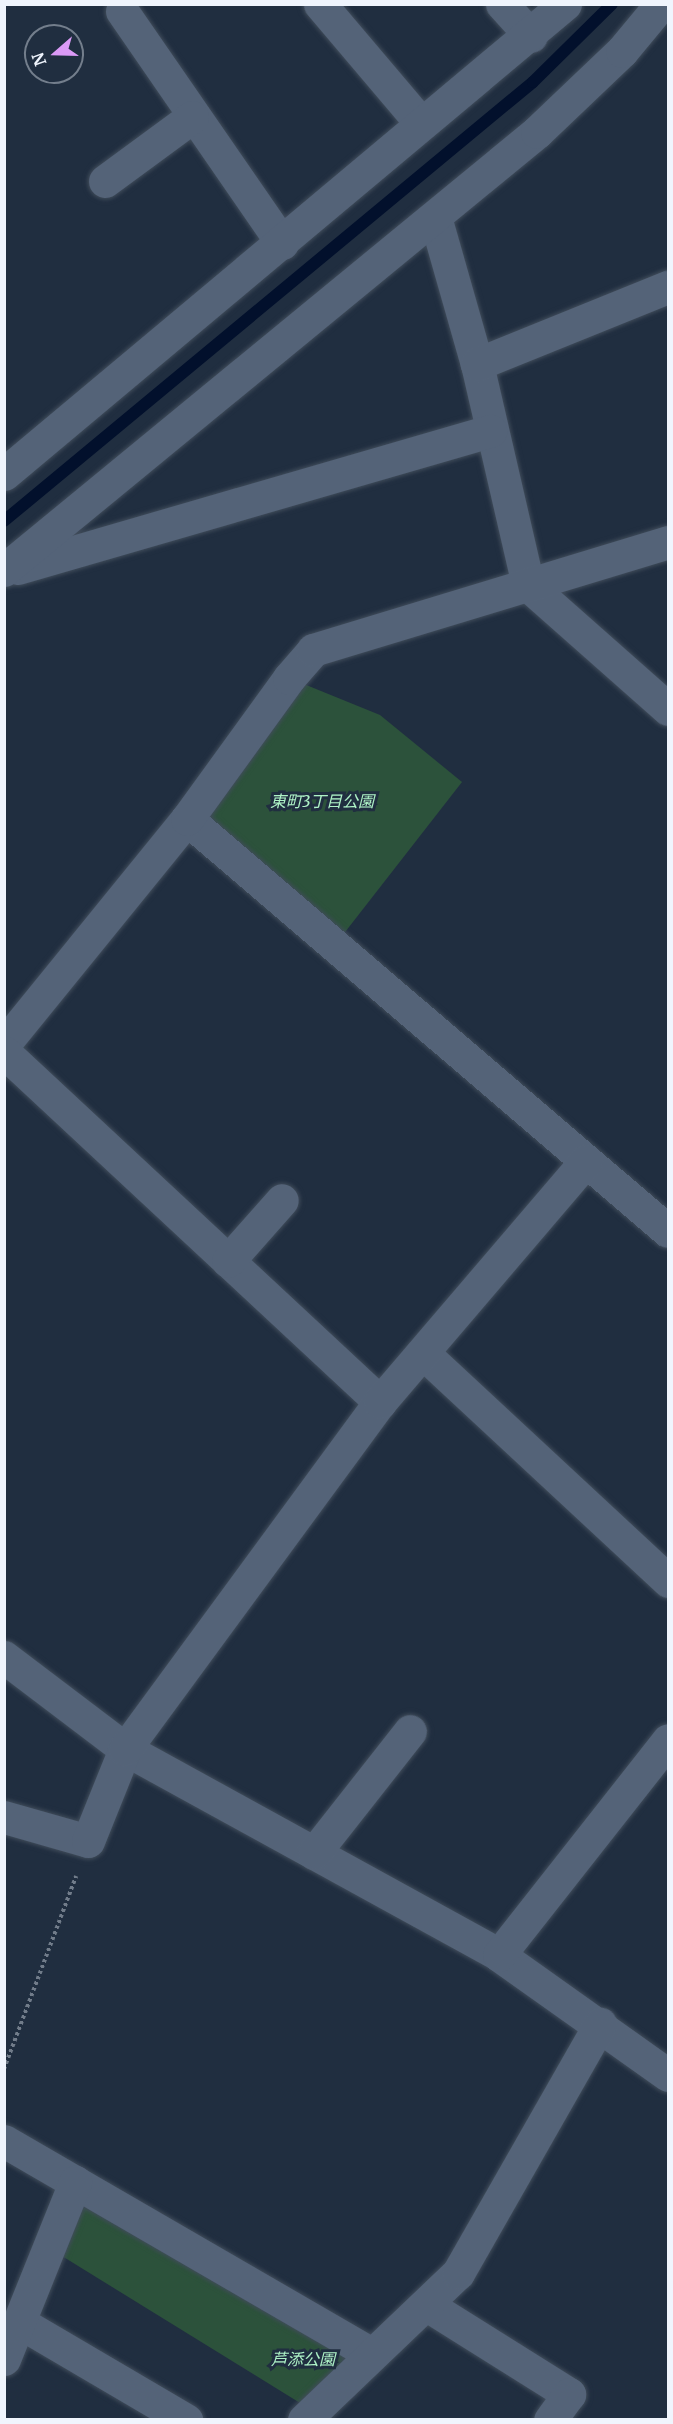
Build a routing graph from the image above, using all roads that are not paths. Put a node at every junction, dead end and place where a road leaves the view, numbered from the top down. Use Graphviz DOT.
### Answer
graph roads {
  1 [pos="320,4"];
  2 [pos="502,4"];
  3 [pos="564,4"];
  4 [pos="658,10"];
  5 [pos="122,11"];
  6 [pos="531,36"];
  7 [pos="192,117"];
  8 [pos="421,123"];
  9 [pos="105,181"];
  10 [pos="435,217"];
  11 [pos="282,243"];
  12 [pos="669,287"];
  13 [pos="477,364"];
  14 [pos="491,430"];
  15 [pos="4,474"];
  16 [pos="669,542"];
  17 [pos="4,571"];
  18 [pos="528,585"];
  19 [pos="669,709"];
  20 [pos="187,819"];
  21 [pos="4,1044"];
  22 [pos="4,1052"];
  23 [pos="586,1161"];
  24 [pos="282,1200"];
  25 [pos="669,1231"];
  26 [pos="228,1261"];
  27 [pos="423,1353"];
  28 [pos="380,1402"];
  29 [pos="669,1581"];
  30 [pos="4,1657"];
  31 [pos="410,1731"];
  32 [pos="669,1740"];
  33 [pos="125,1749"];
  34 [pos="4,1817"];
  35 [pos="314,1853"];
  36 [pos="499,1955"];
  37 [pos="600,2024"];
  38 [pos="669,2075"];
  39 [pos="4,2141"];
  40 [pos="75,2182"];
  41 [pos="427,2305"];
  42 [pos="19,2322"];
  43 [pos="372,2354"];
  44 [pos="4,2359"];
  45 [pos="186,2420"];
  46 [pos="304,2420"];
  47 [pos="550,2420"];
  1 -- 8 [label="street"];
  2 -- 6 [label="street"];
  3 -- 6 [label="street"];
  4 -- 10 [label="street"];
  5 -- 7 [label="street"];
  6 -- 8 [label="street"];
  7 -- 9 [label="street"];
  7 -- 11 [label="street"];
  8 -- 11 [label="street"];
  10 -- 13 [label="street"];
  10 -- 17 [label="street"];
  11 -- 15 [label="street"];
  12 -- 13 [label="street"];
  13 -- 14 [label="street"];
  14 -- 17 [label="street"];
  14 -- 18 [label="street"];
  16 -- 18 [label="street"];
  18 -- 19 [label="street"];
  18 -- 20 [label="street"];
  20 -- 21 [label="street"];
  20 -- 23 [label="street"];
  22 -- 26 [label="street"];
  23 -- 25 [label="street"];
  23 -- 27 [label="street"];
  24 -- 26 [label="street"];
  26 -- 28 [label="street"];
  27 -- 28 [label="street"];
  27 -- 29 [label="street"];
  28 -- 33 [label="street"];
  30 -- 33 [label="street"];
  31 -- 35 [label="street"];
  32 -- 36 [label="street"];
  33 -- 34 [label="street"];
  33 -- 35 [label="street"];
  35 -- 36 [label="street"];
  36 -- 37 [label="street"];
  37 -- 38 [label="street"];
  37 -- 41 [label="street"];
  39 -- 40 [label="street"];
  40 -- 42 [label="street"];
  40 -- 43 [label="street"];
  41 -- 43 [label="street"];
  41 -- 47 [label="street"];
  42 -- 44 [label="street"];
  42 -- 45 [label="street"];
  43 -- 46 [label="street"];
}
